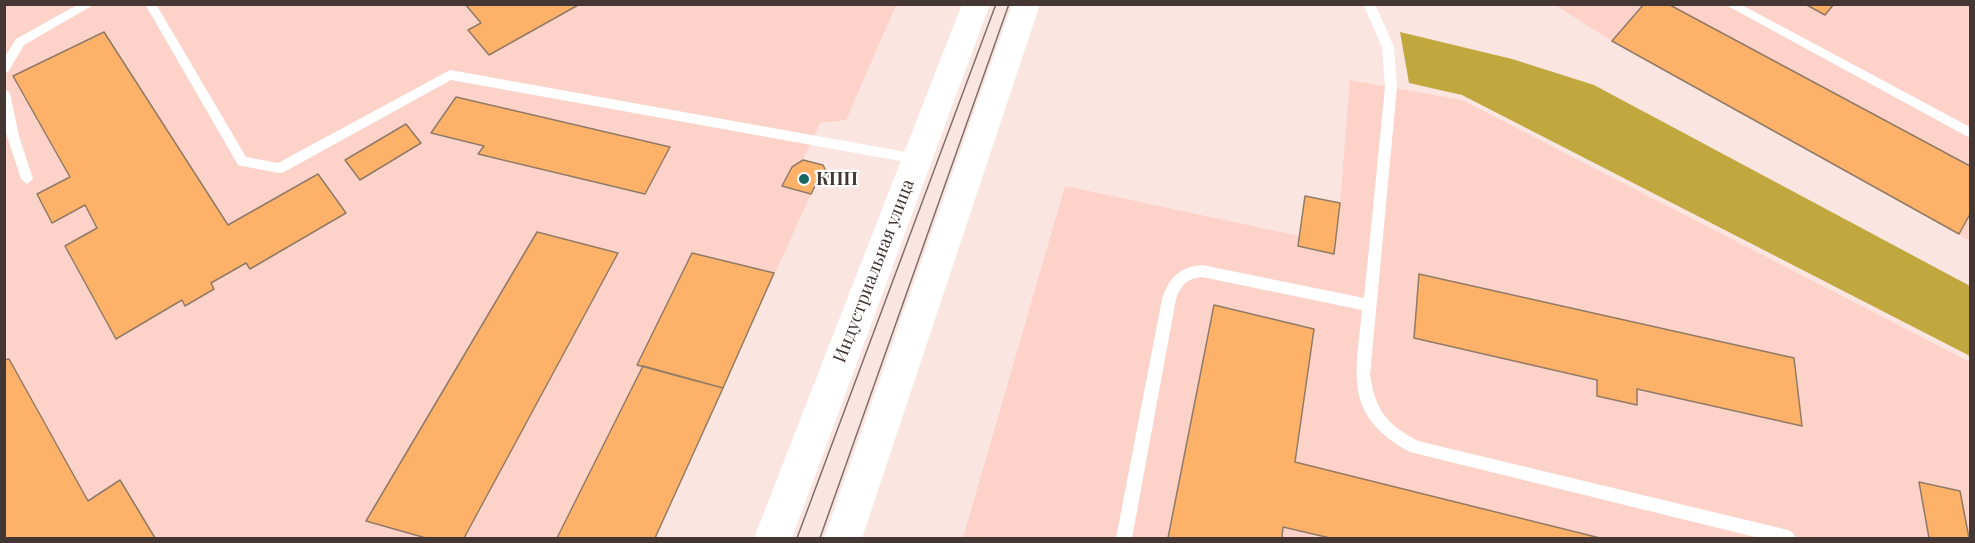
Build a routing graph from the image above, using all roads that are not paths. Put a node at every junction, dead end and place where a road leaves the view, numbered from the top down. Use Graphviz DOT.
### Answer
graph roads {
  1 [pos="90,4"];
  2 [pos="150,4"];
  3 [pos="976,4"];
  4 [pos="1026,4"];
  5 [pos="1369,4"];
  6 [pos="1728,4"];
  7 [pos="4,69"];
  8 [pos="4,93"];
  9 [pos="1971,133"];
  10 [pos="917,159"];
  11 [pos="27,179"];
  12 [pos="1368,304"];
  13 [pos="773,538"];
  14 [pos="843,538"];
  15 [pos="1124,538"];
  16 [pos="1788,538"];
  1 -- 7 [label="lane"];
  2 -- 10 [label="lane"];
  3 -- 10 [label="main road, Индустриальная улица"];
  4 -- 14 [label="main road"];
  5 -- 12 [label="lane"];
  6 -- 9 [label="lane"];
  8 -- 11 [label="lane"];
  10 -- 13 [label="main road, Индустриальная улица"];
  12 -- 15 [label="lane"];
  12 -- 16 [label="lane"];
}
